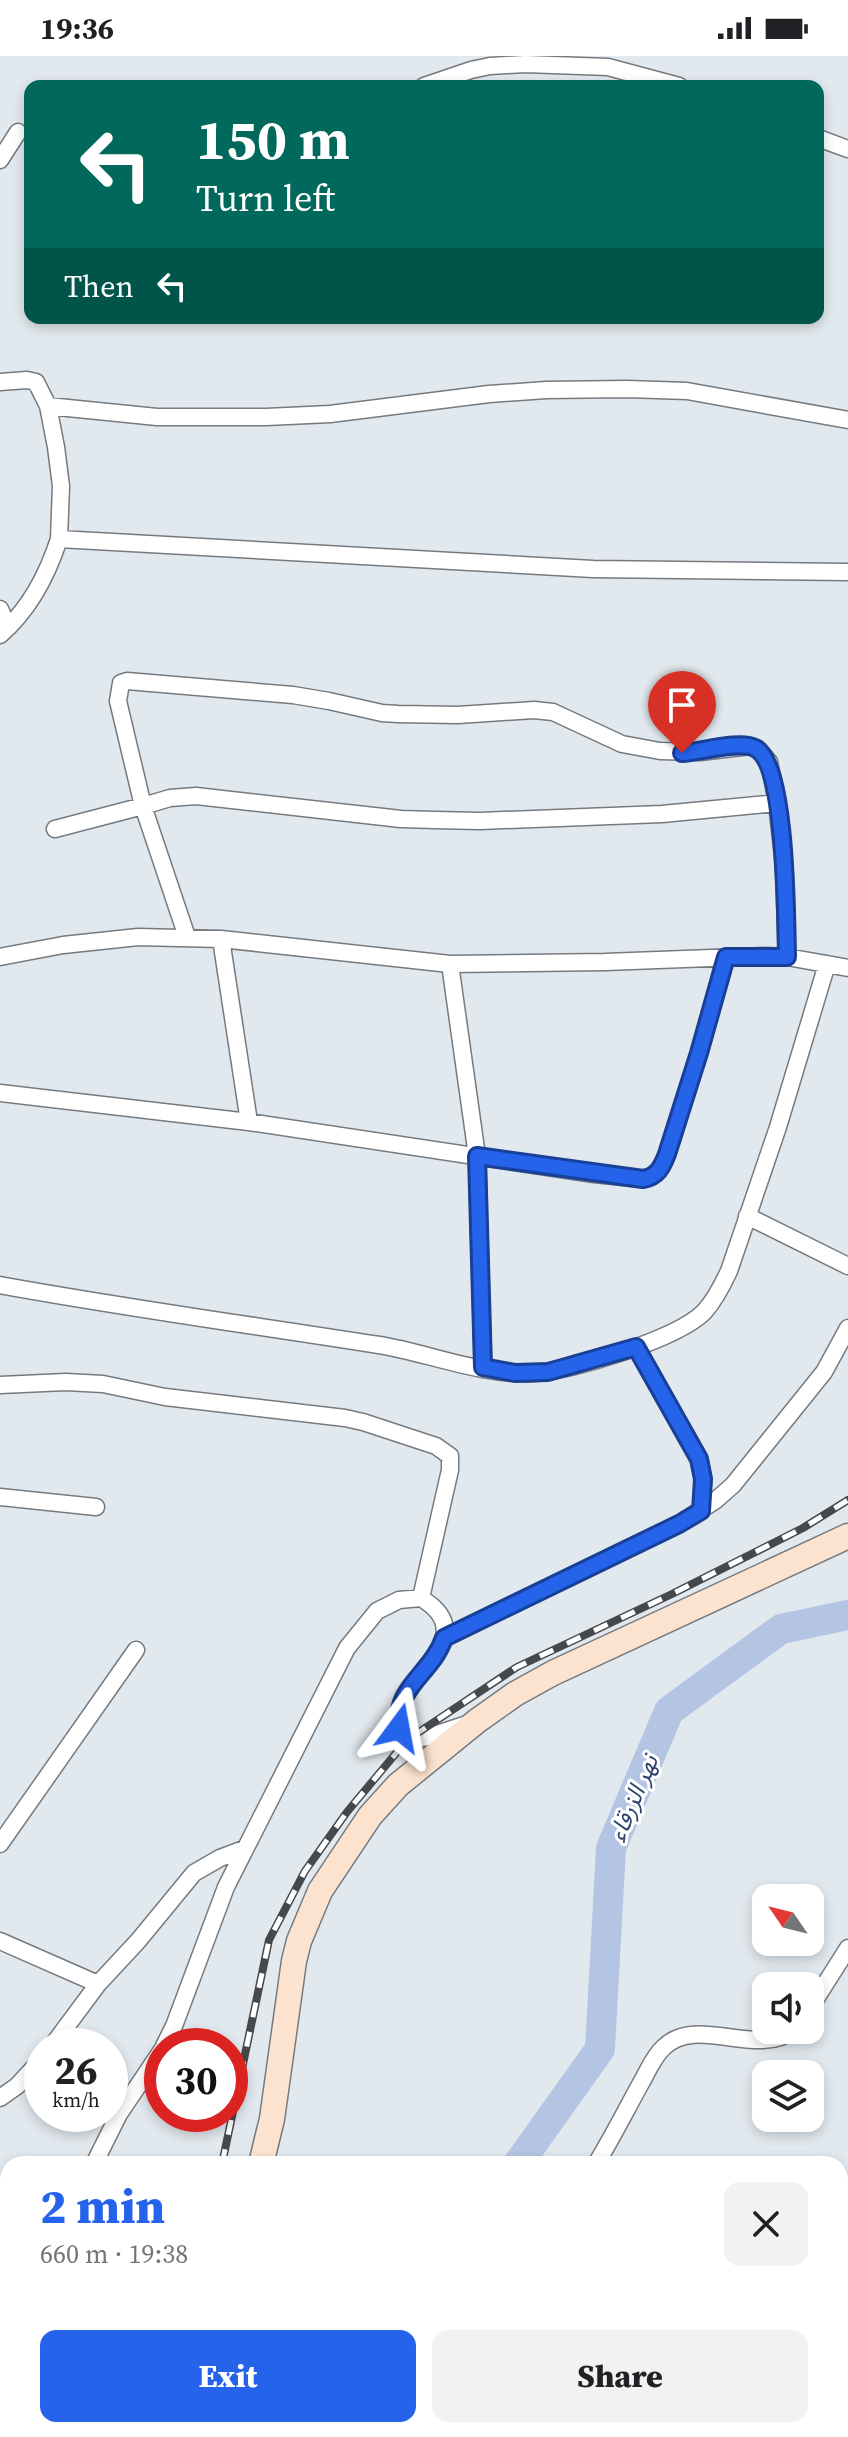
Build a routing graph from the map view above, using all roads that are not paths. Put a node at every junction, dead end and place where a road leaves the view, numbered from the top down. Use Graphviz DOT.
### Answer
graph roads {
  1 [pos="442,80"];
  2 [pos="657,80"];
  3 [pos="18,132"];
  4 [pos="824,140"];
  5 [pos="848,149"];
  6 [pos="0,160"];
  7 [pos="0,382"];
  8 [pos="48,406"];
  9 [pos="848,420"];
  10 [pos="59,539"];
  11 [pos="848,572"];
  12 [pos="0,609"];
  13 [pos="4,631"];
  14 [pos="777,803"];
  15 [pos="143,806"];
  16 [pos="55,829"];
  17 [pos="187,937"];
  18 [pos="221,939"];
  19 [pos="0,957"];
  20 [pos="726,957"];
  21 [pos="787,957"];
  22 [pos="450,964"];
  23 [pos="827,964"];
  24 [pos="848,968"];
  25 [pos="0,1093"];
  26 [pos="249,1122"];
  27 [pos="477,1156"];
  28 [pos="747,1216"];
  29 [pos="848,1266"];
  30 [pos="0,1285"];
  31 [pos="848,1328"];
  32 [pos="636,1347"];
  33 [pos="483,1367"];
  34 [pos="0,1385"];
  35 [pos="0,1497"];
  36 [pos="96,1507"];
  37 [pos="701,1511"];
  38 [pos="848,1536"];
  39 [pos="421,1598"];
  40 [pos="444,1638"];
  41 [pos="136,1650"];
  42 [pos="477,1721"];
  43 [pos="0,1844"];
  44 [pos="244,1849"];
  45 [pos="0,1941"];
  46 [pos="848,1948"];
  47 [pos="98,1984"];
  48 [pos="824,1986"];
  49 [pos="65,2028"];
  50 [pos="173,2028"];
  51 [pos="752,2040"];
  52 [pos="144,2076"];
  53 [pos="24,2078"];
  54 [pos="0,2098"];
  55 [pos="98,2156"];
  56 [pos="263,2156"];
  57 [pos="600,2156"];
  1 -- 2 [label="street"];
  3 -- 6 [label="street"];
  4 -- 5 [label="street"];
  7 -- 8 [label="street"];
  8 -- 9 [label="street"];
  8 -- 10 [label="street"];
  10 -- 11 [label="street"];
  10 -- 13 [label="street"];
  12 -- 13 [label="street"];
  14 -- 15 [label="street"];
  14 -- 15 [label="street"];
  14 -- 21 [label="street"];
  15 -- 16 [label="street"];
  15 -- 17 [label="street"];
  17 -- 18 [label="street"];
  17 -- 19 [label="street"];
  18 -- 22 [label="street"];
  18 -- 26 [label="street"];
  20 -- 21 [label="street"];
  20 -- 22 [label="street"];
  20 -- 27 [label="street"];
  21 -- 23 [label="street"];
  22 -- 27 [label="street"];
  23 -- 24 [label="street"];
  23 -- 28 [label="street"];
  25 -- 26 [label="street"];
  26 -- 27 [label="street"];
  27 -- 33 [label="street"];
  28 -- 29 [label="street"];
  28 -- 32 [label="street"];
  30 -- 33 [label="street"];
  31 -- 37 [label="street"];
  32 -- 33 [label="street"];
  32 -- 37 [label="street"];
  34 -- 39 [label="street"];
  35 -- 36 [label="street"];
  37 -- 40 [label="street"];
  38 -- 42 [label="street"];
  39 -- 40 [label="street"];
  39 -- 44 [label="street"];
  40 -- 42 [label="street"];
  41 -- 43 [label="street"];
  42 -- 56 [label="street"];
  44 -- 47 [label="street"];
  44 -- 50 [label="street"];
  45 -- 47 [label="street"];
  46 -- 48 [label="street"];
  47 -- 49 [label="street"];
  51 -- 57 [label="street"];
  52 -- 55 [label="street"];
  53 -- 54 [label="street"];
}
